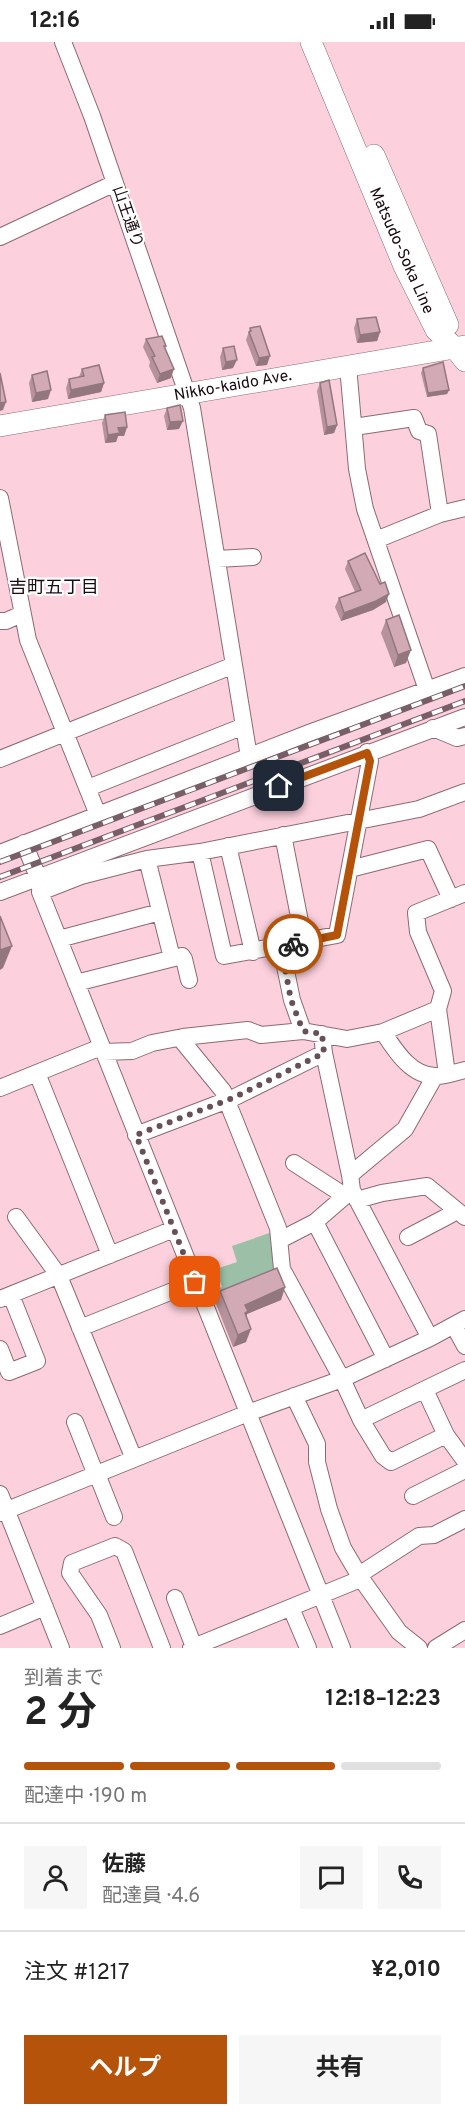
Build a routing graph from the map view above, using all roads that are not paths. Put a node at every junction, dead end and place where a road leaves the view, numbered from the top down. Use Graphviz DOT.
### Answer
graph roads {
  1 [pos="63,42"];
  2 [pos="311,42"];
  3 [pos="325,42"];
  4 [pos="115,183"];
  5 [pos="0,237"];
  6 [pos="462,352"];
  7 [pos="348,366"];
  8 [pos="188,393"];
  9 [pos="0,426"];
  10 [pos="354,427"];
  11 [pos="0,498"];
  12 [pos="465,508"];
  13 [pos="440,514"];
  14 [pos="376,540"];
  15 [pos="254,557"];
  16 [pos="217,559"];
  17 [pos="22,614"];
  18 [pos="0,621"];
  19 [pos="234,664"];
  20 [pos="465,676"];
  21 [pos="427,690"];
  22 [pos="465,717"];
  23 [pos="244,726"];
  24 [pos="433,728"];
  25 [pos="65,731"];
  26 [pos="465,736"];
  27 [pos="367,753"];
  28 [pos="249,757"];
  29 [pos="0,759"];
  30 [pos="88,788"];
  31 [pos="465,792"];
  32 [pos="98,815"];
  33 [pos="359,821"];
  34 [pos="283,835"];
  35 [pos="24,843"];
  36 [pos="228,846"];
  37 [pos="200,852"];
  38 [pos="0,853"];
  39 [pos="147,859"];
  40 [pos="350,869"];
  41 [pos="39,885"];
  42 [pos="0,892"];
  43 [pos="458,896"];
  44 [pos="160,912"];
  45 [pos="59,939"];
  46 [pos="304,942"];
  47 [pos="281,947"];
  48 [pos="253,952"];
  49 [pos="172,958"];
  50 [pos="189,980"];
  51 [pos="76,983"];
  52 [pos="438,1009"];
  53 [pos="303,1031"];
  54 [pos="383,1032"];
  55 [pos="322,1034"];
  56 [pos="183,1037"];
  57 [pos="102,1049"];
  58 [pos="324,1053"];
  59 [pos="465,1070"];
  60 [pos="37,1073"];
  61 [pos="441,1075"];
  62 [pos="0,1088"];
  63 [pos="226,1100"];
  64 [pos="136,1135"];
  65 [pos="294,1163"];
  66 [pos="351,1190"];
  67 [pos="460,1213"];
  68 [pos="16,1217"];
  69 [pos="315,1222"];
  70 [pos="174,1229"];
  71 [pos="408,1237"];
  72 [pos="280,1240"];
  73 [pos="110,1255"];
  74 [pos="59,1276"];
  75 [pos="195,1282"];
  76 [pos="6,1297"];
  77 [pos="459,1322"];
  78 [pos="80,1328"];
  79 [pos="430,1338"];
  80 [pos="465,1346"];
  81 [pos="0,1350"];
  82 [pos="387,1359"];
  83 [pos="465,1370"];
  84 [pos="342,1379"];
  85 [pos="425,1390"];
  86 [pos="294,1396"];
  87 [pos="248,1413"];
  88 [pos="361,1420"];
  89 [pos="75,1422"];
  90 [pos="446,1435"];
  91 [pos="134,1459"];
  92 [pos="465,1461"];
  93 [pos="465,1470"];
  94 [pos="96,1474"];
  95 [pos="0,1494"];
  96 [pos="413,1496"];
  97 [pos="3,1512"];
  98 [pos="114,1517"];
  99 [pos="465,1519"];
  100 [pos="360,1577"];
  101 [pos="321,1596"];
  102 [pos="174,1598"];
  103 [pos="45,1607"];
  104 [pos="291,1608"];
  105 [pos="0,1626"];
  106 [pos="465,1630"];
  107 [pos="195,1647"];
  108 [pos="61,1648"];
  109 [pos="112,1648"];
  110 [pos="162,1648"];
  111 [pos="308,1648"];
  112 [pos="342,1648"];
  113 [pos="419,1648"];
  114 [pos="436,1648"];
  1 -- 4 [label="street, 山王通り"];
  2 -- 6 [label="main road, Matsudo-Soka Line"];
  3 -- 6 [label="main road, Matsudo-Soka Line"];
  4 -- 5 [label="street"];
  4 -- 8 [label="street, 山王通り"];
  6 -- 7 [label="main road, Nikko-kaido Ave."];
  7 -- 8 [label="main road, Nikko-kaido Ave."];
  7 -- 10 [label="street"];
  8 -- 9 [label="main road, Nikko-kaido Ave."];
  8 -- 16 [label="street, 山王通り"];
  10 -- 13 [label="street"];
  10 -- 14 [label="street"];
  11 -- 17 [label="street"];
  12 -- 13 [label="street"];
  13 -- 14 [label="street"];
  14 -- 21 [label="street"];
  15 -- 16 [label="street"];
  16 -- 19 [label="street, 山王通り"];
  17 -- 18 [label="street"];
  17 -- 25 [label="street"];
  19 -- 23 [label="street, 山王通り"];
  19 -- 25 [label="street"];
  20 -- 21 [label="street"];
  21 -- 28 [label="street"];
  22 -- 24 [label="street"];
  23 -- 28 [label="street, 山王通り"];
  23 -- 30 [label="street"];
  24 -- 26 [label="street"];
  24 -- 27 [label="street"];
  25 -- 29 [label="street"];
  25 -- 30 [label="street"];
  27 -- 33 [label="street"];
  27 -- 41 [label="street"];
  28 -- 32 [label="street"];
  30 -- 32 [label="street"];
  31 -- 33 [label="street"];
  32 -- 35 [label="street"];
  33 -- 34 [label="street"];
  33 -- 40 [label="street"];
  34 -- 36 [label="street"];
  34 -- 46 [label="street"];
  35 -- 38 [label="street"];
  35 -- 41 [label="street"];
  36 -- 37 [label="street"];
  36 -- 48 [label="street"];
  37 -- 39 [label="street"];
  37 -- 48 [label="street"];
  39 -- 41 [label="street"];
  39 -- 44 [label="street"];
  40 -- 43 [label="street"];
  40 -- 46 [label="street"];
  41 -- 42 [label="street"];
  41 -- 45 [label="street"];
  43 -- 52 [label="street"];
  44 -- 45 [label="street"];
  44 -- 49 [label="street"];
  45 -- 51 [label="street"];
  46 -- 47 [label="street"];
  47 -- 48 [label="street"];
  47 -- 53 [label="street"];
  49 -- 50 [label="street"];
  49 -- 51 [label="street"];
  51 -- 57 [label="street"];
  52 -- 54 [label="street"];
  52 -- 61 [label="street"];
  53 -- 55 [label="street"];
  53 -- 56 [label="street"];
  54 -- 55 [label="street"];
  54 -- 61 [label="street"];
  55 -- 58 [label="street"];
  56 -- 57 [label="street"];
  56 -- 63 [label="street"];
  57 -- 60 [label="street"];
  57 -- 64 [label="street"];
  58 -- 63 [label="street"];
  58 -- 66 [label="street"];
  59 -- 61 [label="street"];
  60 -- 62 [label="street"];
  60 -- 73 [label="street"];
  61 -- 66 [label="street"];
  63 -- 64 [label="street"];
  63 -- 72 [label="street"];
  64 -- 70 [label="street"];
  65 -- 66 [label="street"];
  66 -- 67 [label="street"];
  66 -- 69 [label="street"];
  66 -- 79 [label="street"];
  67 -- 71 [label="street"];
  68 -- 74 [label="street"];
  69 -- 72 [label="street"];
  69 -- 82 [label="street"];
  70 -- 73 [label="street"];
  70 -- 75 [label="street"];
  72 -- 84 [label="street"];
  73 -- 74 [label="street"];
  74 -- 76 [label="street"];
  74 -- 78 [label="street"];
  75 -- 78 [label="street"];
  75 -- 87 [label="street"];
  76 -- 81 [label="street"];
  77 -- 79 [label="street"];
  77 -- 80 [label="street"];
  78 -- 91 [label="street"];
  79 -- 82 [label="street"];
  82 -- 84 [label="street"];
  83 -- 85 [label="street"];
  84 -- 86 [label="street"];
  84 -- 88 [label="street"];
  85 -- 88 [label="street"];
  85 -- 90 [label="street"];
  86 -- 87 [label="street"];
  86 -- 100 [label="street"];
  87 -- 91 [label="street"];
  87 -- 101 [label="street"];
  88 -- 90 [label="street"];
  89 -- 94 [label="street"];
  90 -- 92 [label="street"];
  91 -- 94 [label="street"];
  93 -- 96 [label="street"];
  94 -- 97 [label="street"];
  94 -- 98 [label="street"];
  95 -- 97 [label="street"];
  97 -- 103 [label="street"];
  99 -- 100 [label="street"];
  100 -- 101 [label="street"];
  100 -- 113 [label="street"];
  101 -- 104 [label="street"];
  101 -- 112 [label="street"];
  102 -- 107 [label="street"];
  103 -- 105 [label="street"];
  103 -- 108 [label="street"];
  104 -- 107 [label="street"];
  104 -- 111 [label="street"];
  106 -- 114 [label="street"];
  109 -- 110 [label="street"];
}
